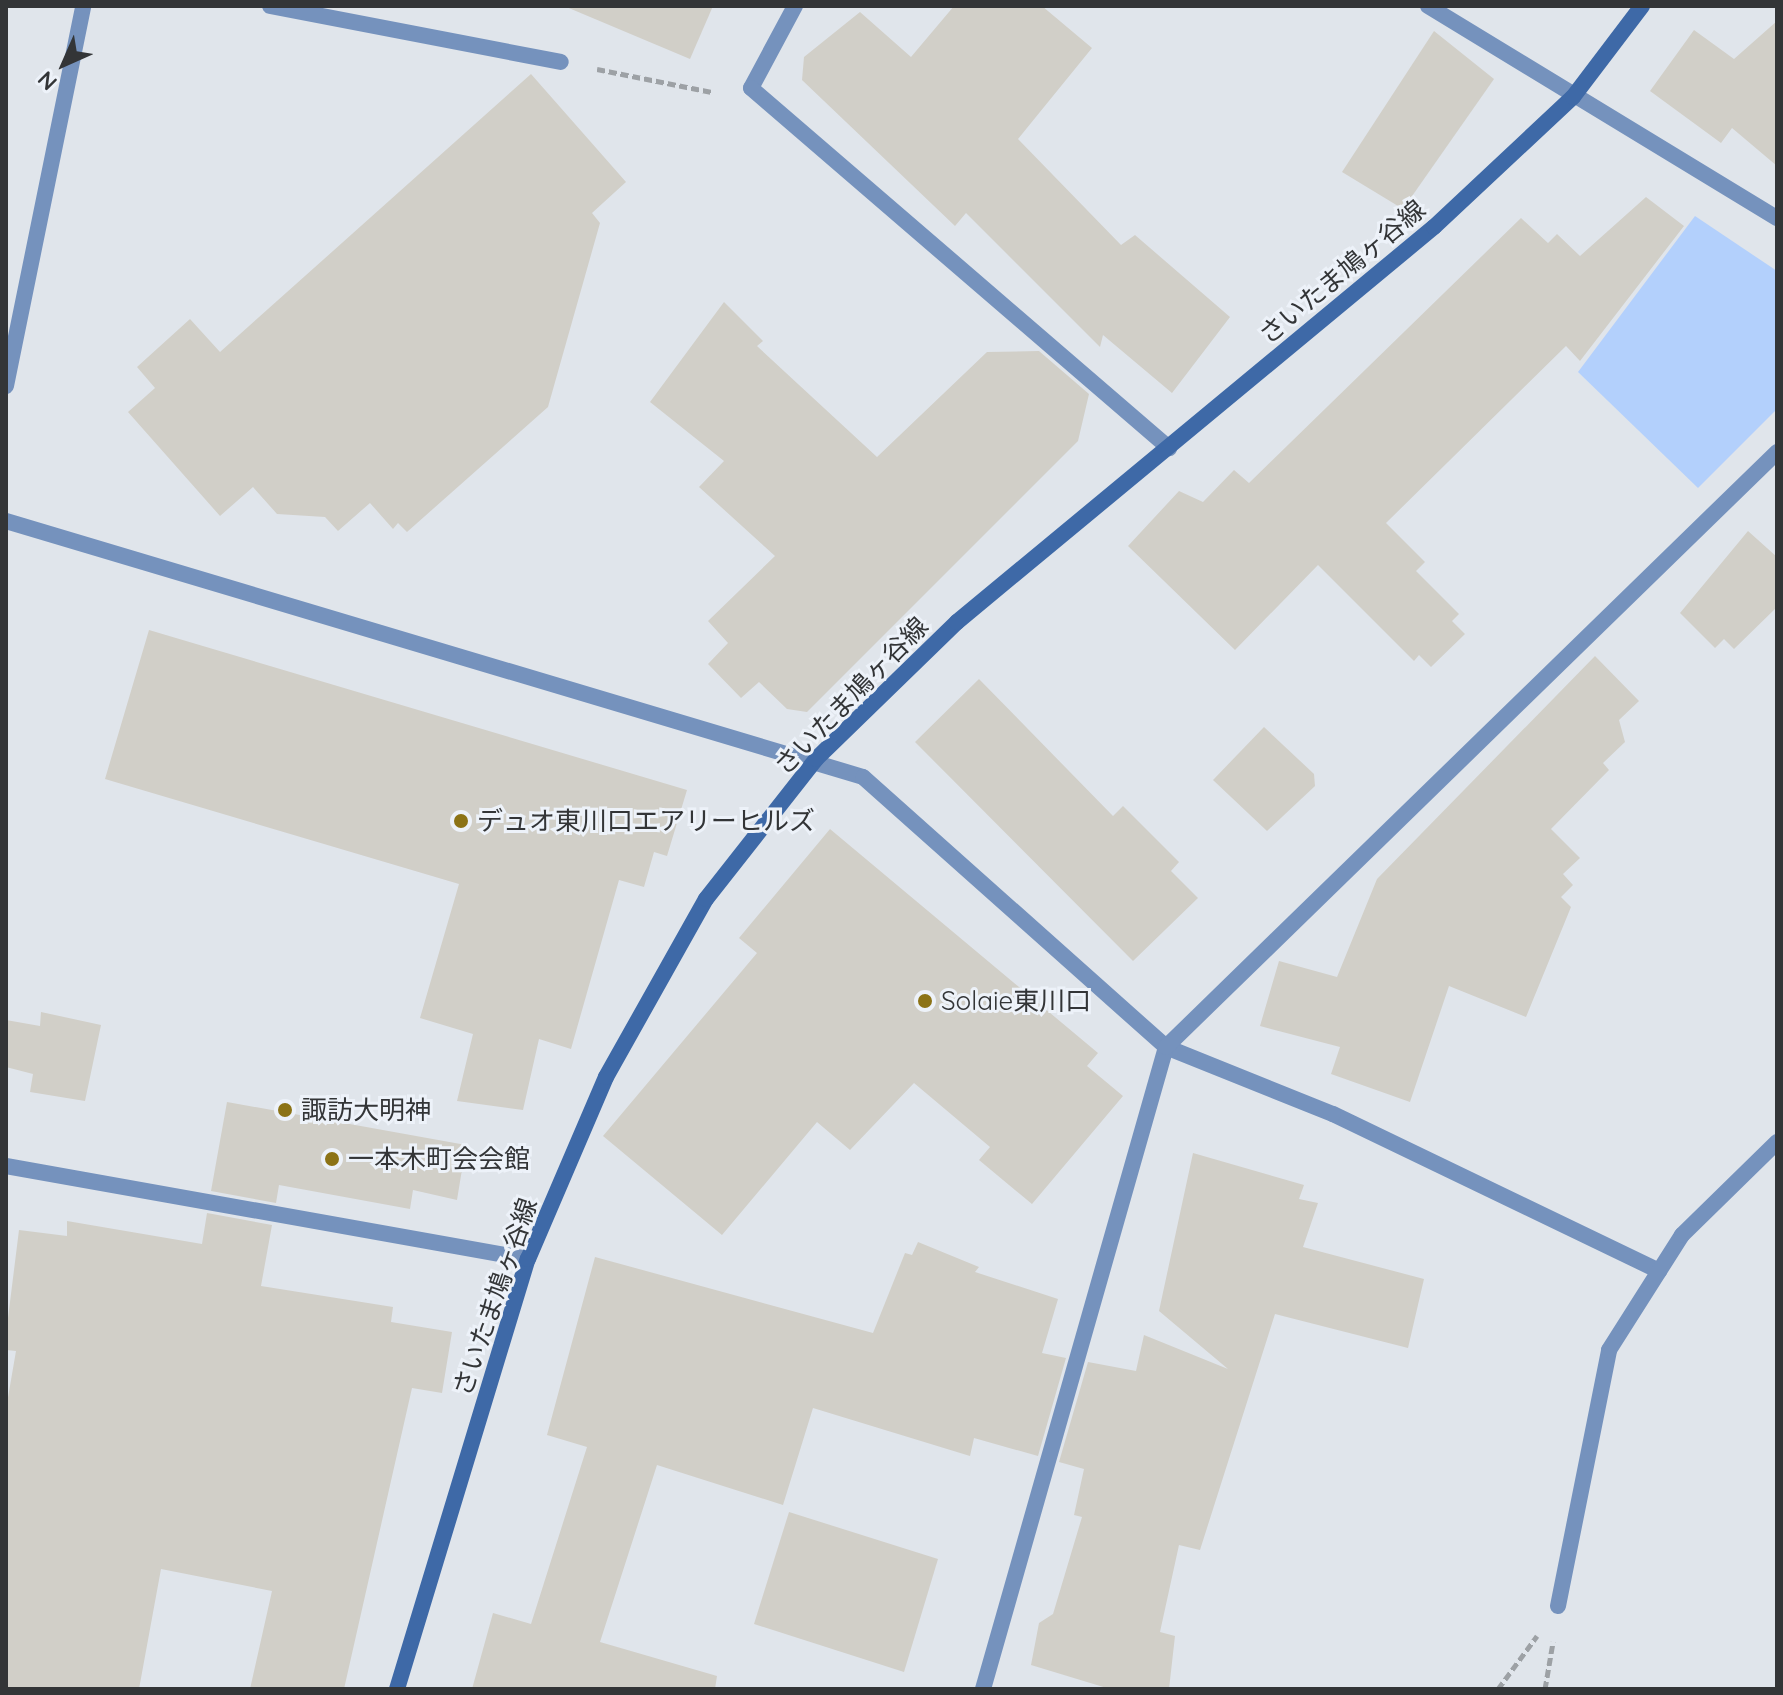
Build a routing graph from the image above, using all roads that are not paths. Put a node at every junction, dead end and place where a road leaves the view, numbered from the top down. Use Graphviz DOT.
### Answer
graph roads {
  1 [pos="83,6"];
  2 [pos="270,6"];
  3 [pos="795,6"];
  4 [pos="1428,6"];
  5 [pos="1642,6"];
  6 [pos="328,11"];
  7 [pos="561,62"];
  8 [pos="1573,97"];
  9 [pos="1777,218"];
  10 [pos="6,386"];
  11 [pos="1169,448"];
  12 [pos="1777,452"];
  13 [pos="6,521"];
  14 [pos="816,759"];
  15 [pos="1166,1047"];
  16 [pos="1777,1142"];
  17 [pos="6,1166"];
  18 [pos="528,1259"];
  19 [pos="1659,1271"];
  20 [pos="1558,1606"];
  21 [pos="397,1689"];
  22 [pos="983,1689"];
  1 -- 10 [label="street"];
  2 -- 6 [label="street"];
  3 -- 11 [label="street"];
  4 -- 8 [label="street"];
  5 -- 8 [label="main road, さいたま鳩ヶ谷線"];
  6 -- 7 [label="street"];
  8 -- 9 [label="street"];
  8 -- 11 [label="main road, さいたま鳩ヶ谷線"];
  11 -- 14 [label="main road, さいたま鳩ヶ谷線"];
  12 -- 15 [label="street"];
  13 -- 14 [label="street"];
  14 -- 15 [label="street"];
  14 -- 18 [label="main road, さいたま鳩ヶ谷線"];
  15 -- 19 [label="street"];
  15 -- 22 [label="street"];
  16 -- 19 [label="street"];
  17 -- 18 [label="street"];
  18 -- 21 [label="main road, さいたま鳩ヶ谷線"];
  19 -- 20 [label="street"];
}
